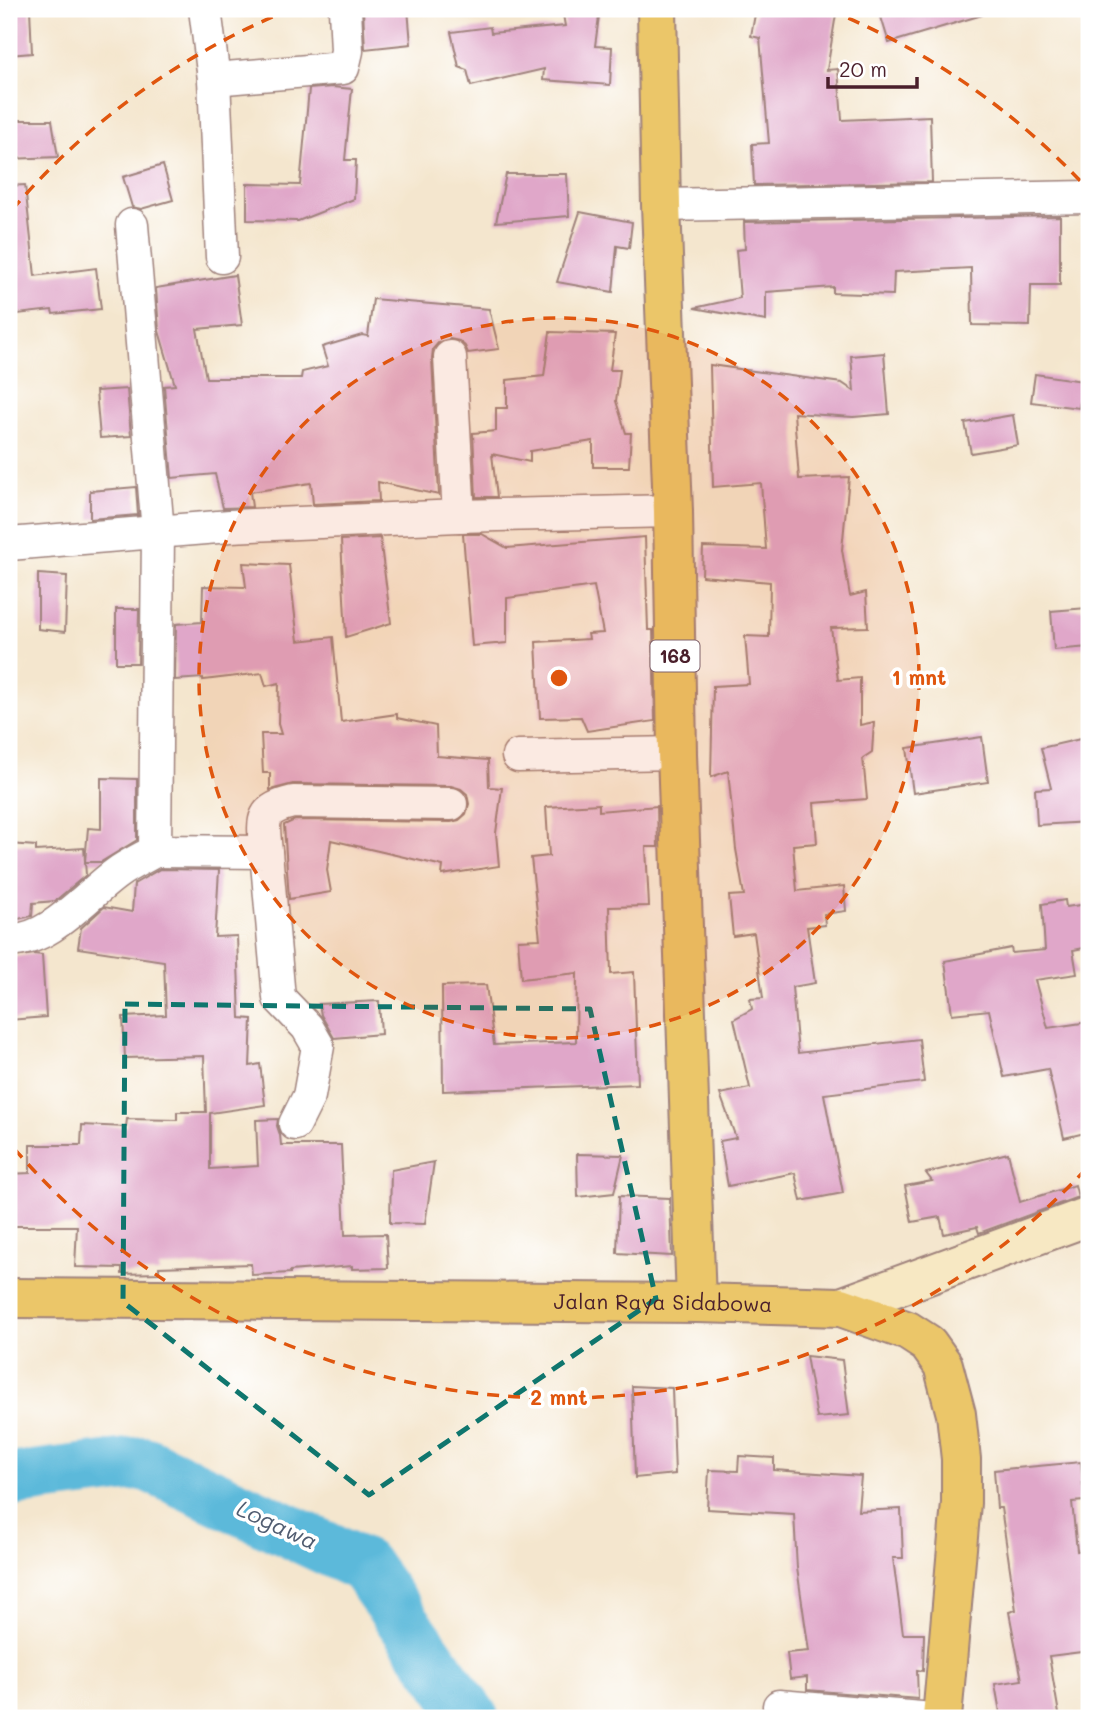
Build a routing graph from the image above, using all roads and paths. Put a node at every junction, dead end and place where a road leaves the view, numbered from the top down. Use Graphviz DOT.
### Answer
graph roads {
  1 [pos="205,9"];
  2 [pos="345,9"];
  3 [pos="657,9"];
  4 [pos="215,79"];
  5 [pos="1089,197"];
  6 [pos="661,205"];
  7 [pos="132,225"];
  8 [pos="222,257"];
  9 [pos="450,358"];
  10 [pos="673,511"];
  11 [pos="459,516"];
  12 [pos="158,532"];
  13 [pos="9,544"];
  14 [pos="677,753"];
  15 [pos="518,756"];
  16 [pos="452,804"];
  17 [pos="155,851"];
  18 [pos="266,852"];
  19 [pos="9,940"];
  20 [pos="295,1124"];
  21 [pos="1089,1216"];
  22 [pos="9,1298"];
  23 [pos="696,1303"];
  24 [pos="841,1307"];
  25 [pos="779,1706"];
  26 [pos="921,1718"];
  27 [pos="942,1718"];
  1 -- 4 [label="street"];
  2 -- 4 [label="street"];
  3 -- 6 [label="main road, 168"];
  4 -- 8 [label="street"];
  5 -- 6 [label="street"];
  6 -- 10 [label="main road, 168"];
  7 -- 12 [label="street"];
  9 -- 11 [label="street"];
  10 -- 11 [label="street"];
  10 -- 14 [label="main road, 168"];
  11 -- 12 [label="street"];
  12 -- 13 [label="street"];
  12 -- 17 [label="street"];
  14 -- 15 [label="street"];
  14 -- 23 [label="main road, 168"];
  16 -- 18 [label="street"];
  17 -- 18 [label="street"];
  17 -- 19 [label="street"];
  18 -- 20 [label="street"];
  21 -- 24 [label="main road"];
  22 -- 23 [label="main road, Jalan Raya Sidabowa"];
  23 -- 24 [label="main road, Jalan Raya Sidabowa"];
  24 -- 27 [label="main road, Jalan Raya Sidabowa"];
  25 -- 26 [label="street"];
}
